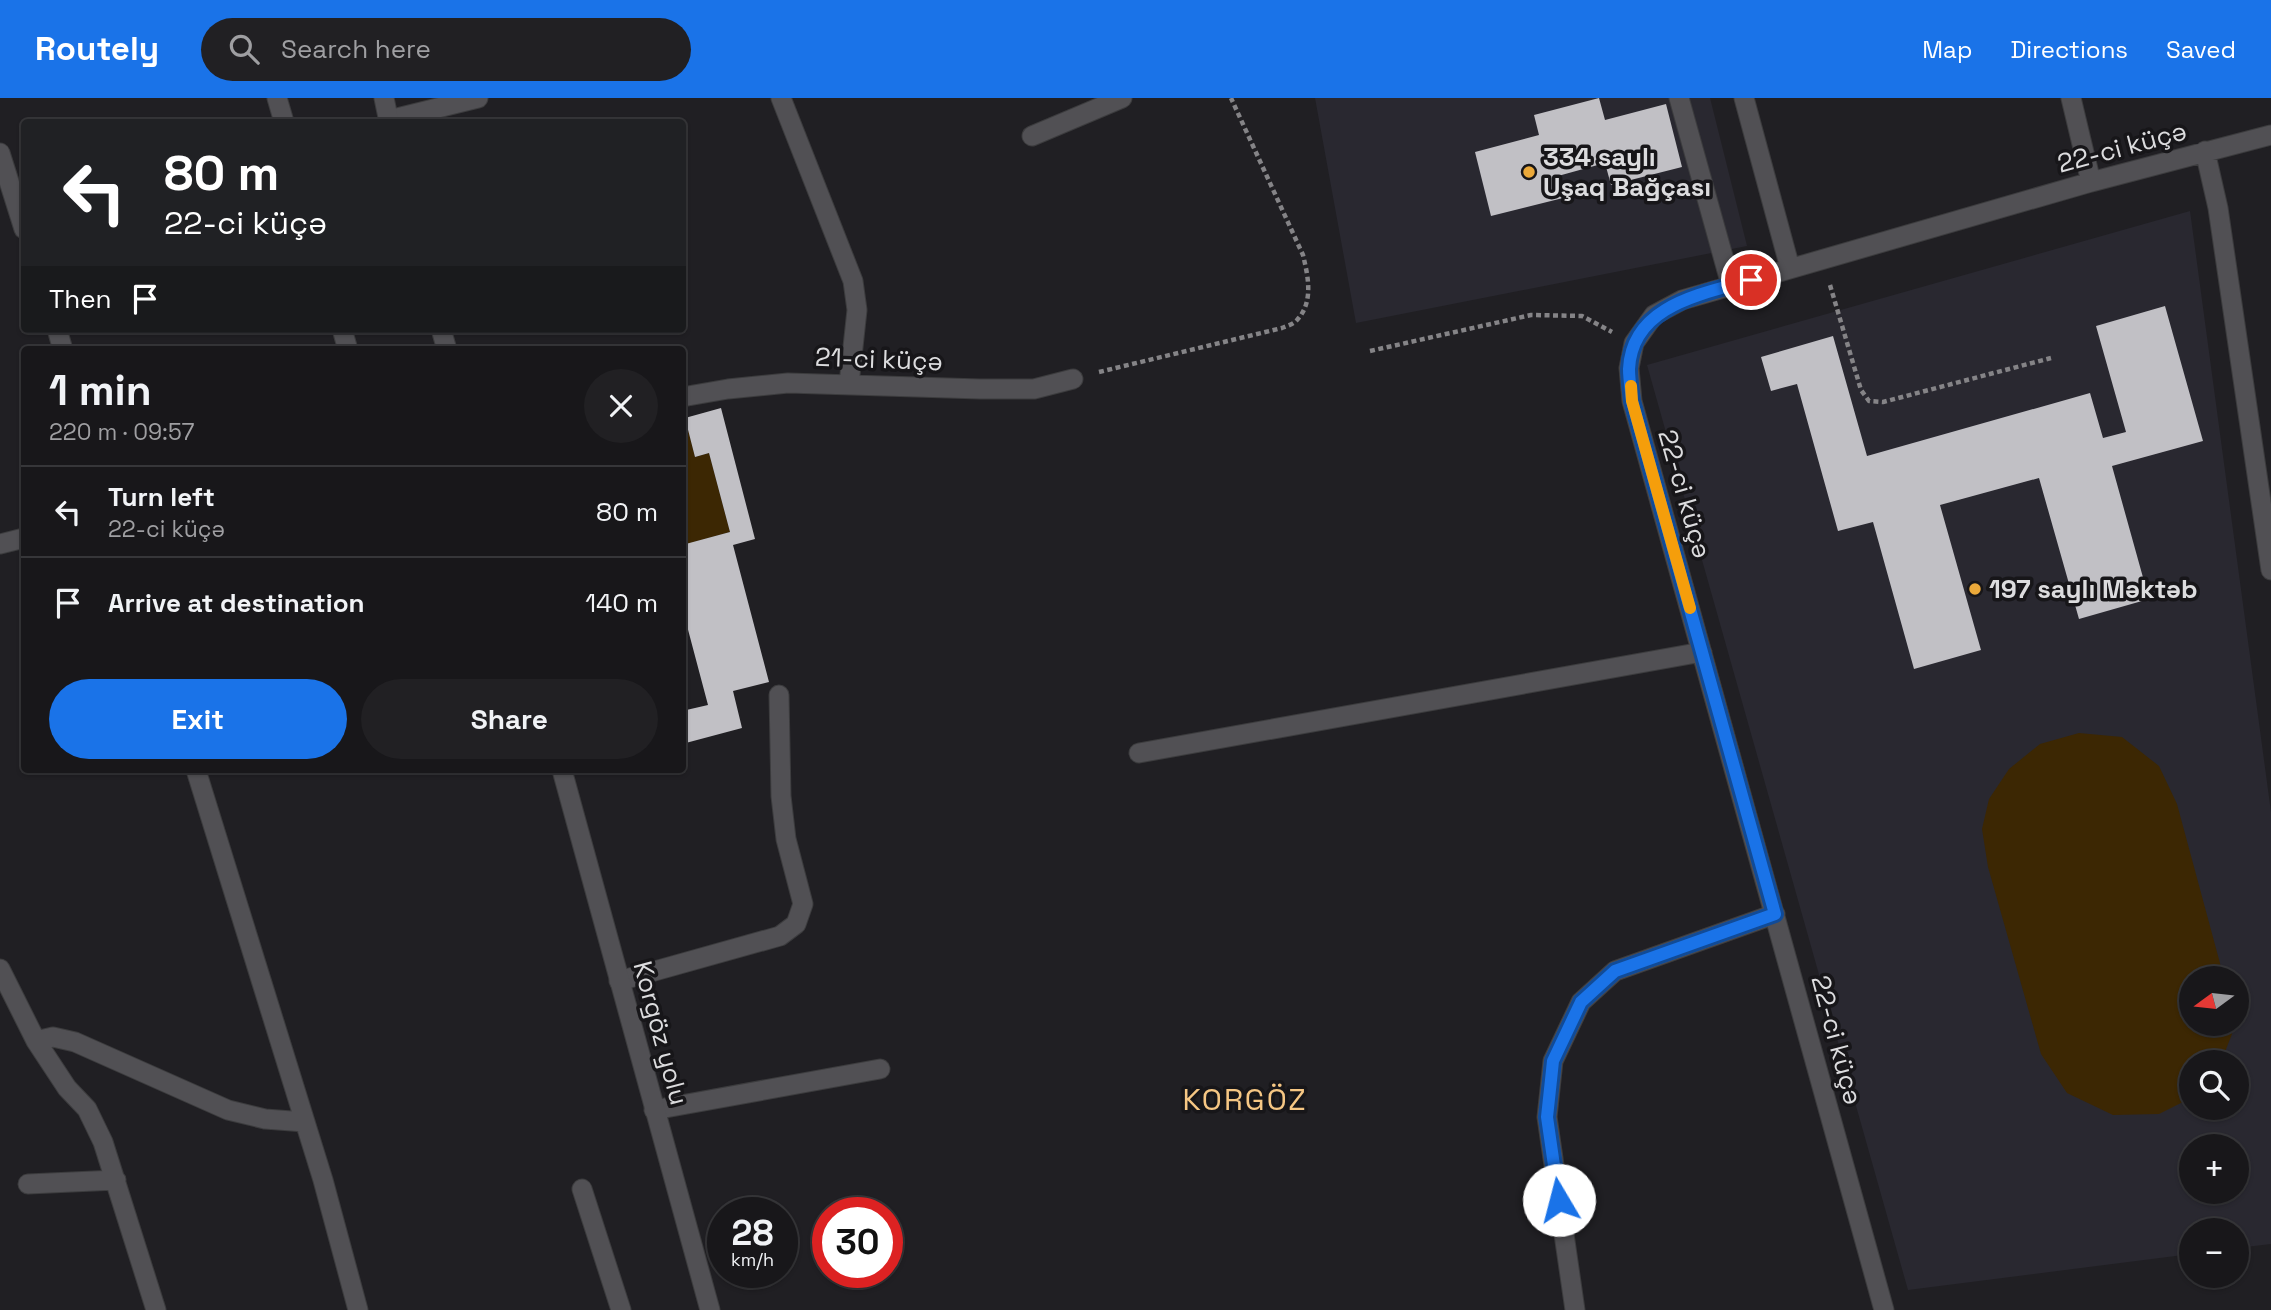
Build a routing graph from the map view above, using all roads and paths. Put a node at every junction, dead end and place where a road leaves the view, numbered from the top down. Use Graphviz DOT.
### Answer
graph roads {
  1 [pos="277,98"];
  2 [pos="384,98"];
  3 [pos="478,98"];
  4 [pos="781,98"];
  5 [pos="1122,98"];
  6 [pos="1231,98"];
  7 [pos="1679,98"];
  8 [pos="1744,98"];
  9 [pos="2071,98"];
  10 [pos="283,119"];
  11 [pos="389,119"];
  12 [pos="397,119"];
  13 [pos="2271,135"];
  14 [pos="1032,136"];
  15 [pos="2205,151"];
  16 [pos="0,153"];
  17 [pos="2091,181"];
  18 [pos="21,220"];
  19 [pos="1823,259"];
  20 [pos="1790,268"];
  21 [pos="1731,285"];
  22 [pos="1634,343"];
  23 [pos="1370,351"];
  24 [pos="2051,358"];
  25 [pos="1073,379"];
  26 [pos="849,384"];
  27 [pos="686,396"];
  28 [pos="21,539"];
  29 [pos="0,544"];
  30 [pos="2271,570"];
  31 [pos="1702,652"];
  32 [pos="779,695"];
  33 [pos="1139,753"];
  34 [pos="197,773"];
  35 [pos="563,773"];
  36 [pos="1775,914"];
  37 [pos="0,969"];
  38 [pos="620,981"];
  39 [pos="36,1041"];
  40 [pos="880,1069"];
  41 [pos="654,1110"];
  42 [pos="305,1122"];
  43 [pos="116,1180"];
  44 [pos="28,1184"];
  45 [pos="582,1189"];
  46 [pos="156,1310"];
  47 [pos="358,1310"];
  48 [pos="621,1310"];
  49 [pos="710,1310"];
  50 [pos="1575,1310"];
  51 [pos="1884,1310"];
  1 -- 10 [label="street"];
  2 -- 11 [label="street"];
  3 -- 12 [label="street"];
  4 -- 26 [label="street"];
  5 -- 14 [label="street"];
  6 -- 25 [label="path"];
  7 -- 21 [label="street"];
  8 -- 20 [label="street"];
  9 -- 17 [label="street"];
  13 -- 15 [label="street, 22-ci küçə"];
  15 -- 17 [label="street, 22-ci küçə"];
  15 -- 30 [label="street"];
  16 -- 18 [label="street"];
  17 -- 19 [label="street, 22-ci küçə"];
  19 -- 20 [label="street, 22-ci küçə"];
  19 -- 24 [label="path"];
  20 -- 21 [label="street, 22-ci küçə"];
  21 -- 22 [label="street, 22-ci küçə"];
  22 -- 23 [label="path"];
  22 -- 31 [label="street, 22-ci küçə"];
  25 -- 26 [label="street, 21-ci küçə"];
  26 -- 27 [label="street, 21-ci küçə"];
  28 -- 29 [label="street"];
  31 -- 33 [label="street"];
  31 -- 36 [label="street, 22-ci küçə"];
  32 -- 38 [label="street"];
  34 -- 42 [label="street"];
  35 -- 38 [label="street, Korgöz yolu"];
  36 -- 50 [label="street"];
  36 -- 51 [label="street, 22-ci küçə"];
  37 -- 39 [label="street"];
  38 -- 41 [label="street, Korgöz yolu"];
  39 -- 42 [label="street"];
  39 -- 43 [label="street"];
  40 -- 41 [label="street"];
  41 -- 49 [label="street, Korgöz yolu"];
  42 -- 47 [label="street"];
  43 -- 44 [label="street"];
  43 -- 46 [label="street"];
  45 -- 48 [label="street"];
}
